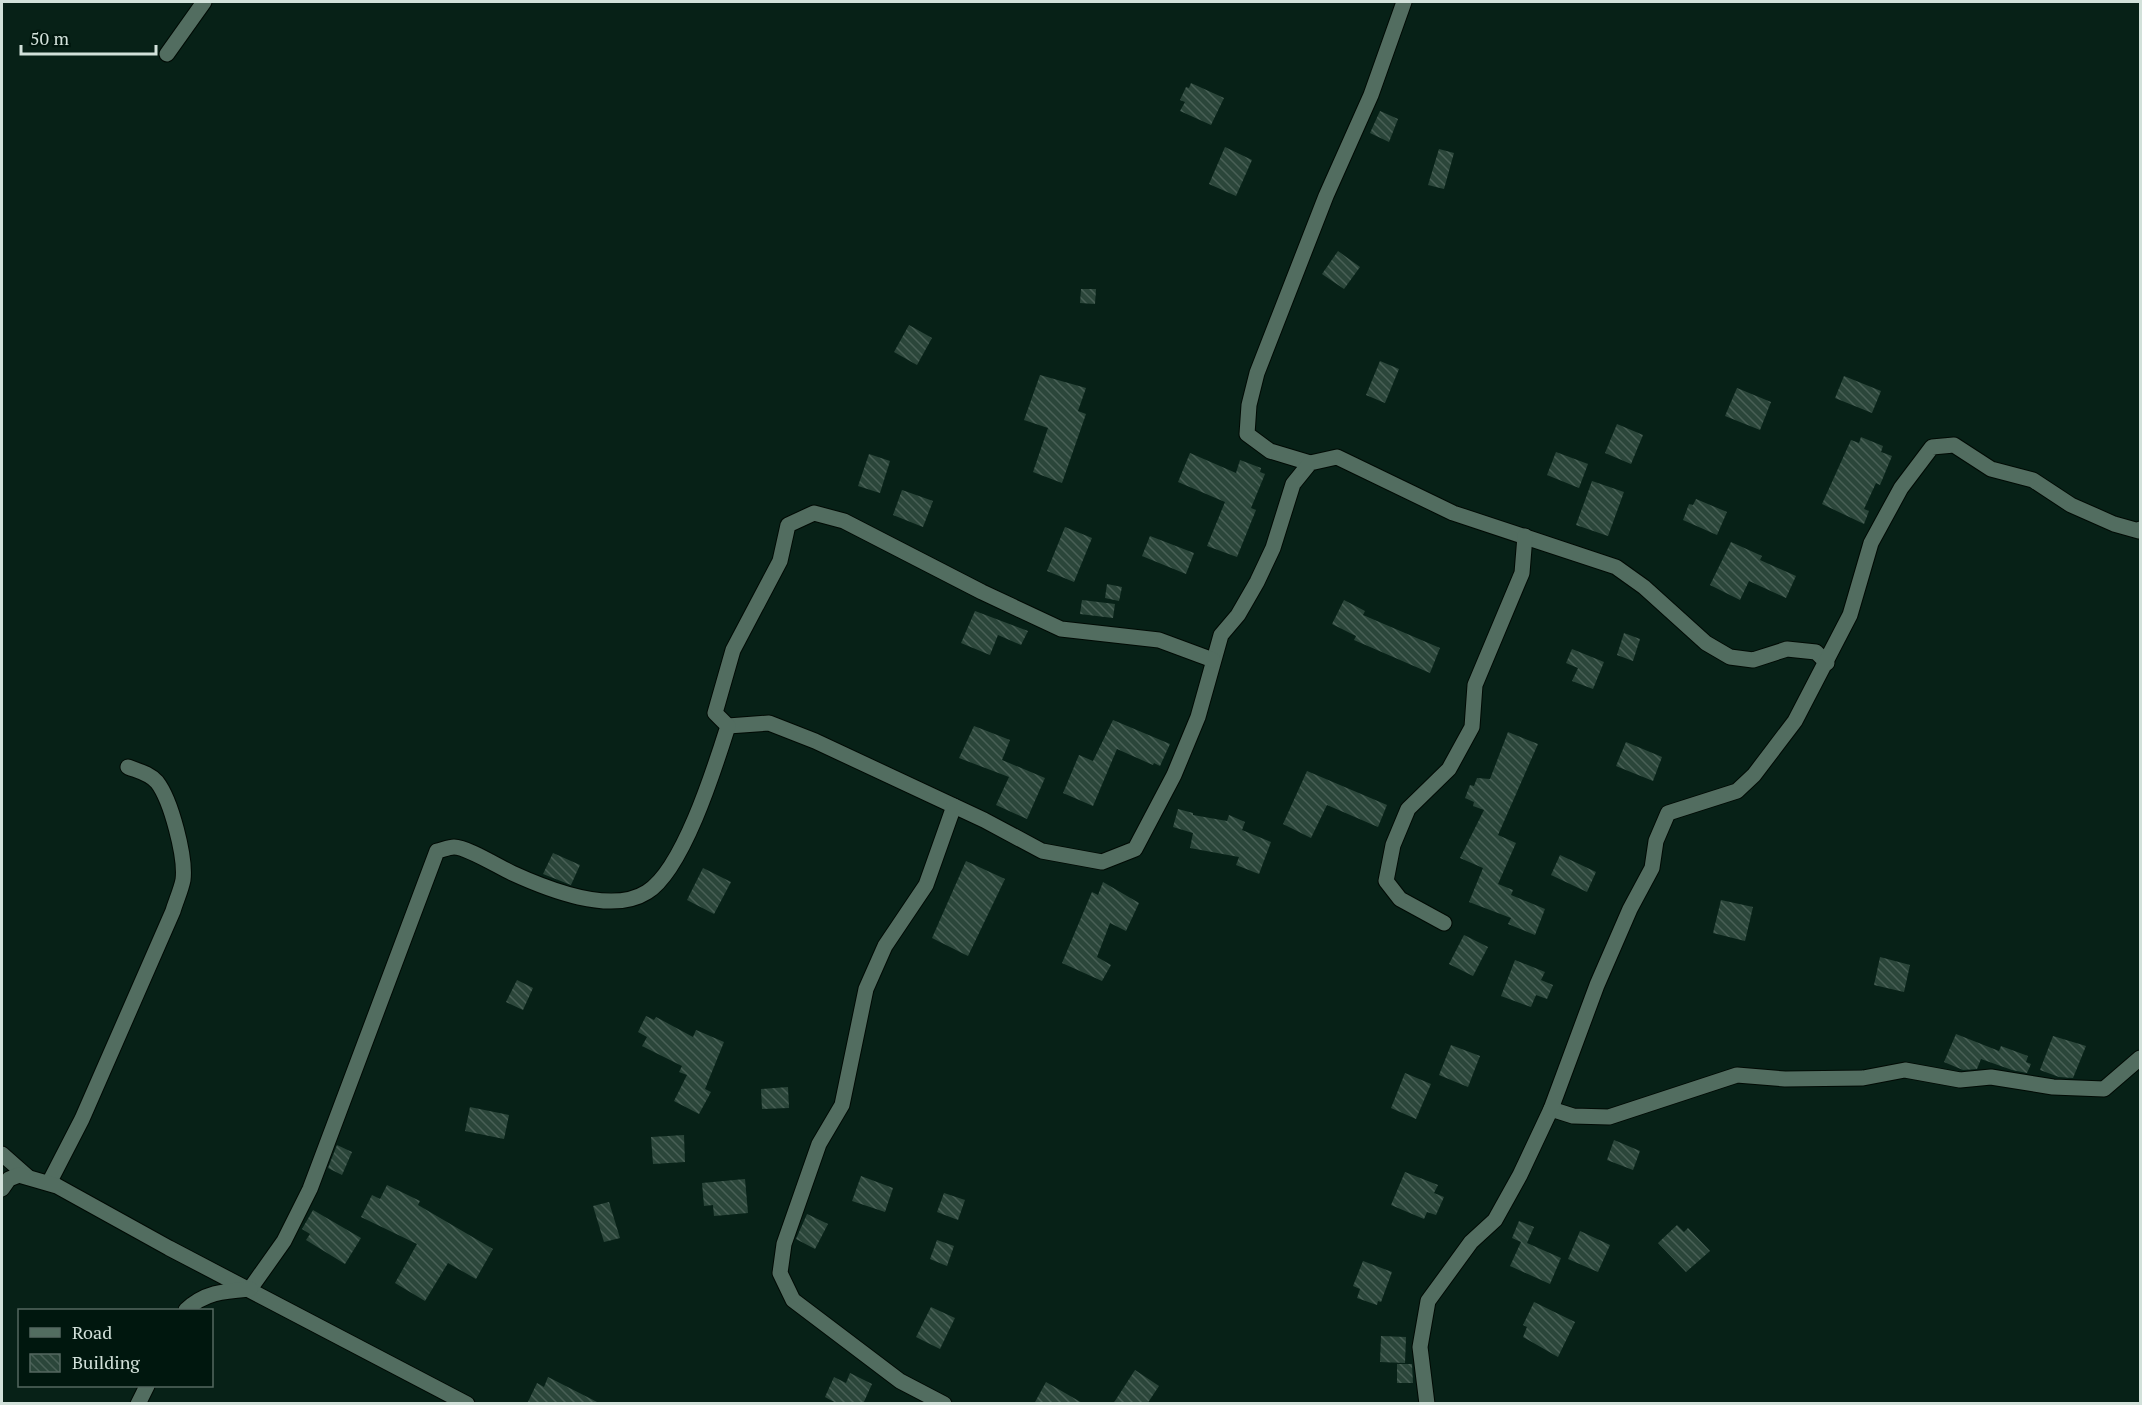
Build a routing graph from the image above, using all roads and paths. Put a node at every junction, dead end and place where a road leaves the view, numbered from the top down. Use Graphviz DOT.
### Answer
graph roads {
  1 [pos="204,2"];
  2 [pos="1404,2"];
  3 [pos="167,54"];
  4 [pos="1310,463"];
  5 [pos="2140,529"];
  6 [pos="1525,536"];
  7 [pos="1213,660"];
  8 [pos="1827,663"];
  9 [pos="728,726"];
  10 [pos="128,767"];
  11 [pos="954,806"];
  12 [pos="1444,923"];
  13 [pos="2140,1058"];
  14 [pos="1551,1109"];
  15 [pos="2,1154"];
  16 [pos="28,1177"];
  17 [pos="49,1183"];
  18 [pos="2,1189"];
  19 [pos="250,1289"];
  20 [pos="188,1309"];
  21 [pos="146,1387"];
  22 [pos="138,1404"];
  23 [pos="467,1404"];
  24 [pos="944,1404"];
  25 [pos="1427,1404"];
  1 -- 3 [label="street"];
  2 -- 4 [label="street"];
  4 -- 6 [label="street"];
  4 -- 7 [label="street"];
  5 -- 8 [label="street"];
  6 -- 8 [label="street"];
  6 -- 12 [label="street"];
  7 -- 9 [label="street"];
  7 -- 11 [label="street"];
  8 -- 14 [label="street"];
  9 -- 11 [label="street"];
  9 -- 19 [label="street"];
  10 -- 17 [label="street"];
  11 -- 24 [label="street"];
  13 -- 14 [label="street"];
  14 -- 25 [label="street"];
  15 -- 16 [label="street"];
  16 -- 17 [label="street"];
  16 -- 18 [label="street"];
  17 -- 19 [label="street"];
  19 -- 20 [label="street"];
  19 -- 23 [label="street"];
  21 -- 22 [label="street"];
}
